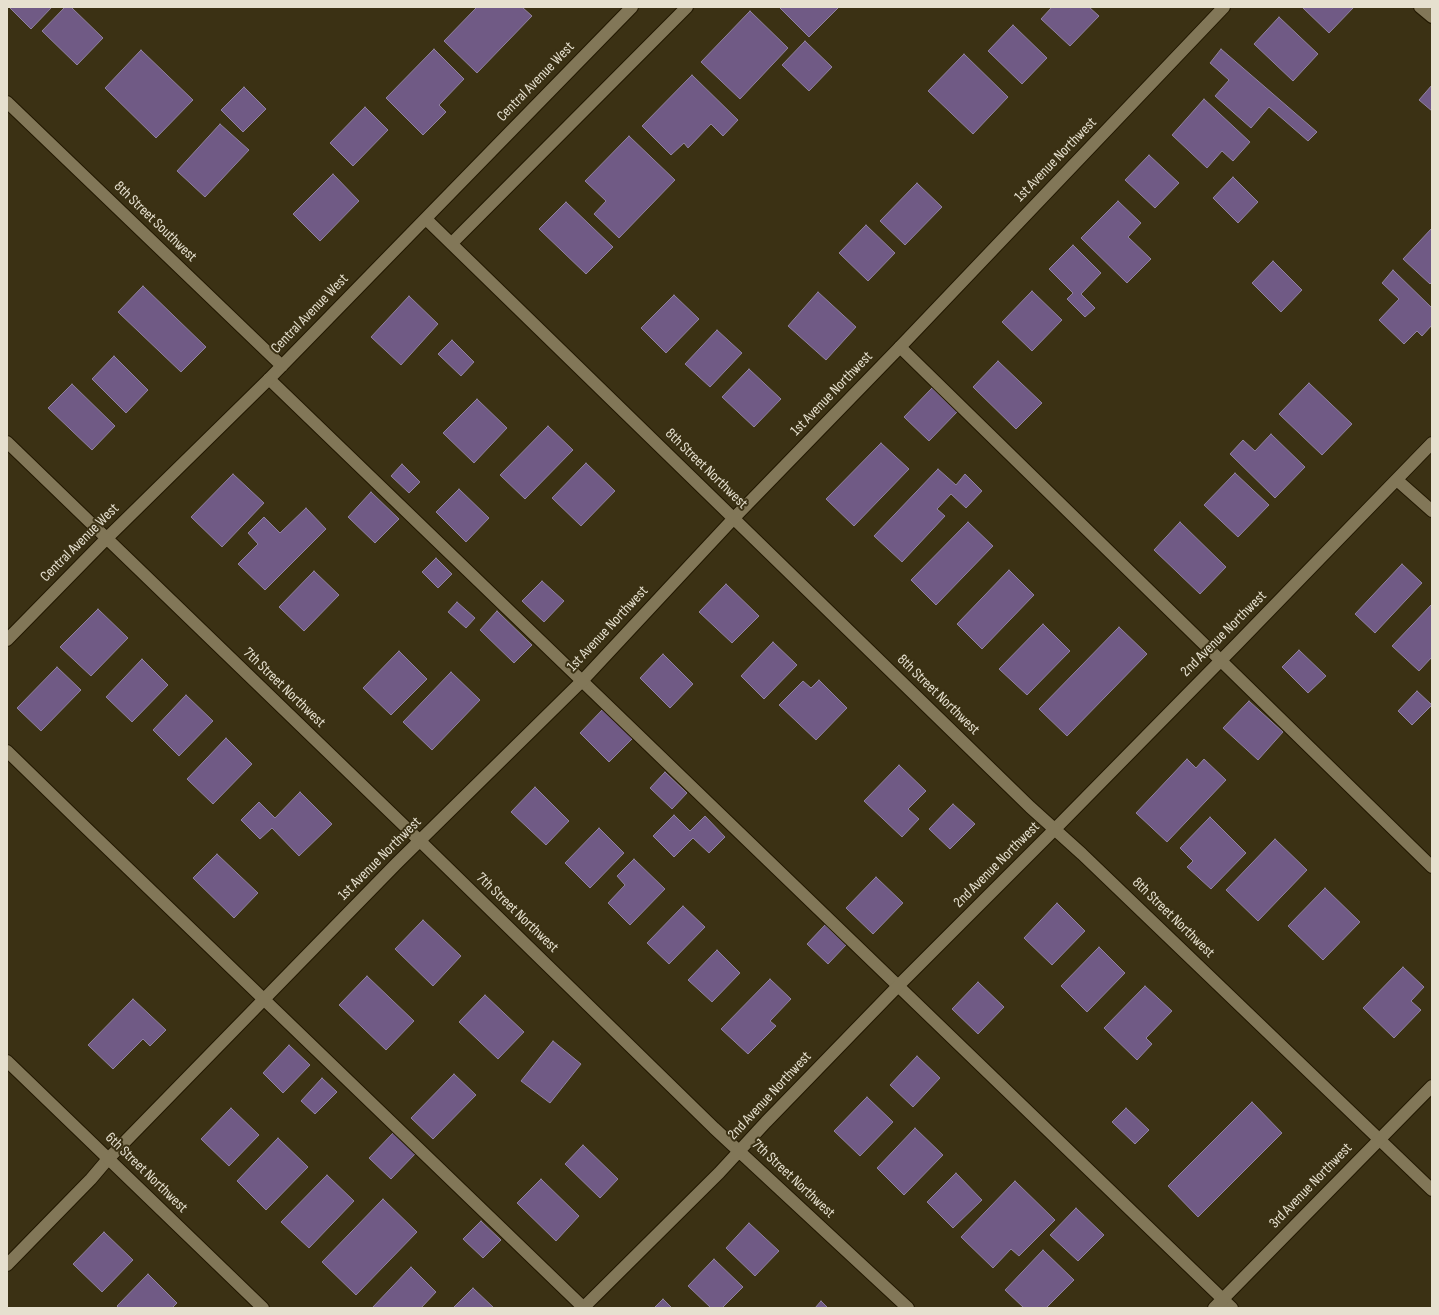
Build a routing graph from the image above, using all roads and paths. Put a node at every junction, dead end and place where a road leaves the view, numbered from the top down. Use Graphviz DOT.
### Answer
graph roads {
  1 [pos="632,7"];
  2 [pos="687,7"];
  3 [pos="1224,7"];
  4 [pos="1420,7"];
  5 [pos="1432,17"];
  6 [pos="7,102"];
  7 [pos="426,219"];
  8 [pos="452,243"];
  9 [pos="900,347"];
  10 [pos="282,366"];
  11 [pos="269,379"];
  12 [pos="7,442"];
  13 [pos="1432,443"];
  14 [pos="1396,480"];
  15 [pos="1432,511"];
  16 [pos="734,518"];
  17 [pos="107,538"];
  18 [pos="7,640"];
  19 [pos="1220,661"];
  20 [pos="582,681"];
  21 [pos="7,751"];
  22 [pos="1055,829"];
  23 [pos="420,840"];
  24 [pos="1432,867"];
  25 [pos="898,986"];
  26 [pos="265,1000"];
  27 [pos="7,1062"];
  28 [pos="1432,1086"];
  29 [pos="1380,1139"];
  30 [pos="740,1151"];
  31 [pos="108,1159"];
  32 [pos="1432,1190"];
  33 [pos="7,1265"];
  34 [pos="1223,1299"];
  35 [pos="263,1308"];
  36 [pos="584,1308"];
  37 [pos="908,1308"];
  38 [pos="1214,1308"];
  39 [pos="1232,1308"];
  1 -- 7 [label="street, Central Avenue West"];
  2 -- 8 [label="street"];
  3 -- 9 [label="street, 1st Avenue Northwest"];
  4 -- 5 [label="street"];
  6 -- 10 [label="street, 8th Street Southwest"];
  7 -- 8 [label="street, 8th Street Northwest"];
  7 -- 10 [label="street, Central Avenue West"];
  8 -- 16 [label="street, 8th Street Northwest"];
  9 -- 16 [label="street, 1st Avenue Northwest"];
  9 -- 19 [label="street"];
  10 -- 11 [label="street, Central Avenue West"];
  11 -- 17 [label="street, Central Avenue West"];
  11 -- 20 [label="street"];
  12 -- 17 [label="street, 7th Street Northwest"];
  13 -- 14 [label="street, 2nd Avenue Northwest"];
  14 -- 15 [label="street"];
  14 -- 19 [label="street, 2nd Avenue Northwest"];
  16 -- 20 [label="street, 1st Avenue Northwest"];
  16 -- 22 [label="street, 8th Street Northwest"];
  17 -- 18 [label="street, Central Avenue West"];
  17 -- 23 [label="street, 7th Street Northwest"];
  19 -- 22 [label="street, 2nd Avenue Northwest"];
  19 -- 24 [label="street"];
  20 -- 23 [label="street, 1st Avenue Northwest"];
  20 -- 25 [label="street"];
  21 -- 26 [label="street"];
  22 -- 25 [label="street, 2nd Avenue Northwest"];
  22 -- 29 [label="street, 8th Street Northwest"];
  23 -- 26 [label="street, 1st Avenue Northwest"];
  23 -- 30 [label="street, 7th Street Northwest"];
  25 -- 30 [label="street, 2nd Avenue Northwest"];
  25 -- 34 [label="street"];
  26 -- 31 [label="street, 1st Avenue Northwest"];
  26 -- 36 [label="street"];
  27 -- 31 [label="street, 6th Street Northwest"];
  28 -- 29 [label="street, 3rd Avenue Northwest"];
  29 -- 32 [label="street, 8th Street Northwest"];
  29 -- 34 [label="street, 3rd Avenue Northwest"];
  30 -- 36 [label="street, 2nd Avenue Northwest"];
  30 -- 37 [label="street, 7th Street Northwest"];
  31 -- 33 [label="street, 1st Avenue Northwest"];
  31 -- 35 [label="street, 6th Street Northwest"];
  34 -- 38 [label="street, 3rd Avenue Northwest"];
  34 -- 39 [label="street"];
}
